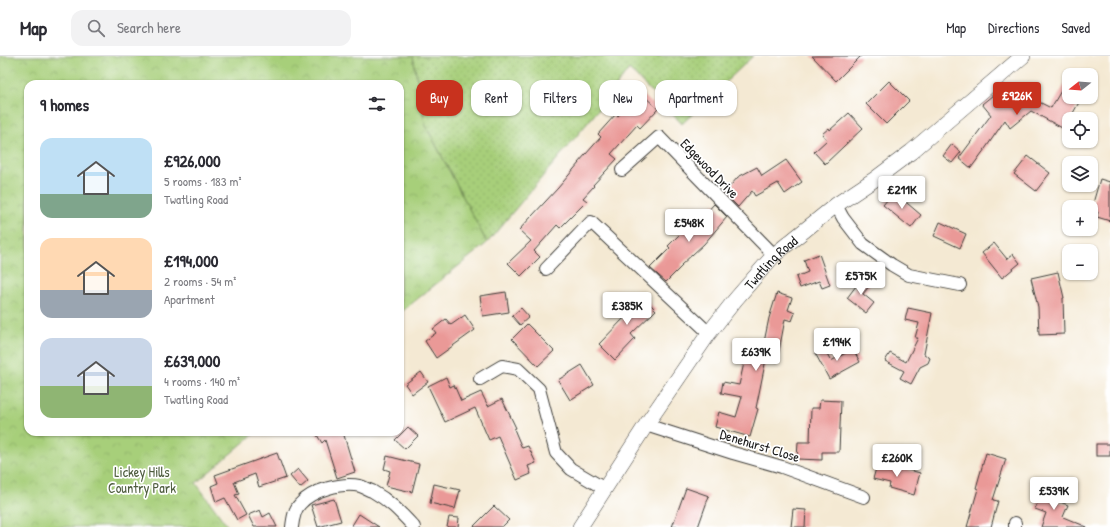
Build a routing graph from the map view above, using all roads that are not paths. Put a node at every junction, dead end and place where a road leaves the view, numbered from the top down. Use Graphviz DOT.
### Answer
graph roads {
  1 [pos="1019,57"];
  2 [pos="622,170"];
  3 [pos="836,205"];
  4 [pos="774,255"];
  5 [pos="546,270"];
  6 [pos="960,285"];
  7 [pos="709,333"];
  8 [pos="480,379"];
  9 [pos="646,425"];
  10 [pos="605,490"];
  11 [pos="864,497"];
  12 [pos="292,527"];
  13 [pos="414,527"];
  14 [pos="580,527"];
  1 -- 3 [label="street, Twatling Road"];
  2 -- 4 [label="street, Edgewood Drive"];
  3 -- 4 [label="street, Twatling Road"];
  3 -- 6 [label="street"];
  4 -- 7 [label="street, Twatling Road"];
  5 -- 7 [label="street"];
  7 -- 9 [label="street, Twatling Road"];
  8 -- 10 [label="street"];
  9 -- 10 [label="street, Twatling Road"];
  9 -- 11 [label="street, Denehurst Close"];
  10 -- 14 [label="street, Twatling Road"];
  12 -- 13 [label="street"];
}
